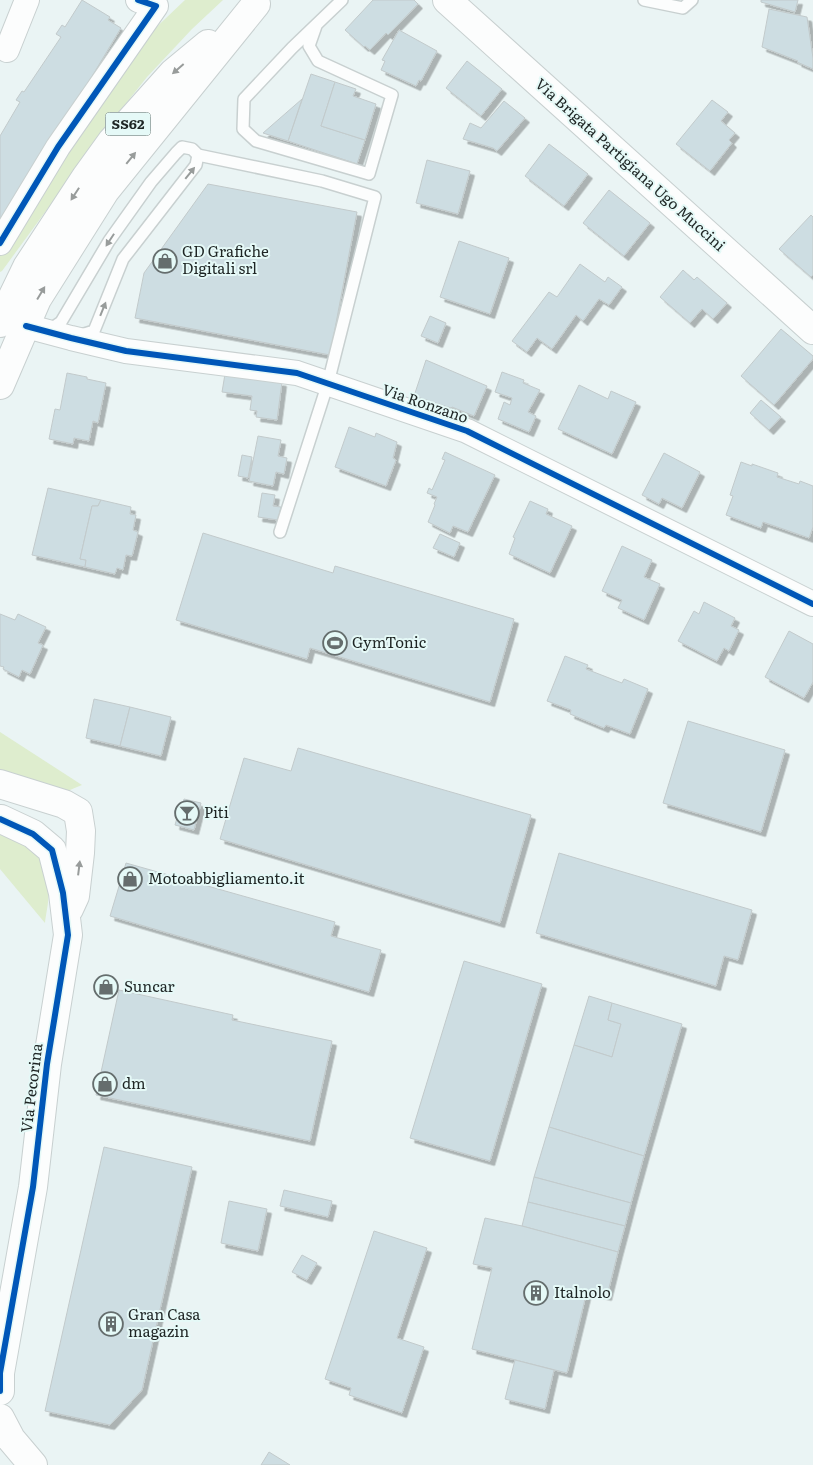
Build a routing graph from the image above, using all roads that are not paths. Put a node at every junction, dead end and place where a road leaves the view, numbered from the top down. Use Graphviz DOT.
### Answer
graph roads {
  1 [pos="27,0"];
  2 [pos="138,0"];
  3 [pos="342,0"];
  4 [pos="447,0"];
  5 [pos="644,0"];
  6 [pos="692,0"];
  7 [pos="259,2"];
  8 [pos="316,26"];
  9 [pos="7,50"];
  10 [pos="198,155"];
  11 [pos="0,243"];
  12 [pos="27,267"];
  13 [pos="0,293"];
  14 [pos="0,323"];
  15 [pos="37,329"];
  16 [pos="813,330"];
  17 [pos="71,338"];
  18 [pos="328,383"];
  19 [pos="0,386"];
  20 [pos="280,532"];
  21 [pos="813,604"];
  22 [pos="0,784"];
  23 [pos="78,812"];
  24 [pos="1,819"];
  25 [pos="66,915"];
  26 [pos="0,1391"];
  27 [pos="0,1418"];
  28 [pos="34,1465"];
  1 -- 9 [label="street"];
  2 -- 11 [label="street"];
  3 -- 8 [label="lane"];
  4 -- 16 [label="main road, Via Brigata Partigiana Ugo Muccini"];
  5 -- 6 [label="lane"];
  7 -- 12 [label="main road, SS62, one-way"];
  15 -- 7 [label="main road, one-way"];
  8 -- 8 [label="lane"];
  10 -- 15 [label="lane, one-way"];
  17 -- 10 [label="lane, one-way"];
  10 -- 18 [label="lane"];
  12 -- 13 [label="street"];
  12 -- 14 [label="main road, SS62"];
  15 -- 17 [label="street, Via Ronzano"];
  15 -- 19 [label="main road"];
  17 -- 18 [label="street, Via Ronzano"];
  18 -- 20 [label="lane"];
  18 -- 21 [label="street, Via Ronzano"];
  22 -- 23 [label="main road"];
  23 -- 24 [label="main road, Via Pecorina"];
  25 -- 23 [label="main road, Via Pecorina, one-way"];
  24 -- 25 [label="main road, Via Pecorina"];
  25 -- 26 [label="main road, Via Pecorina"];
  27 -- 28 [label="main road"];
}
